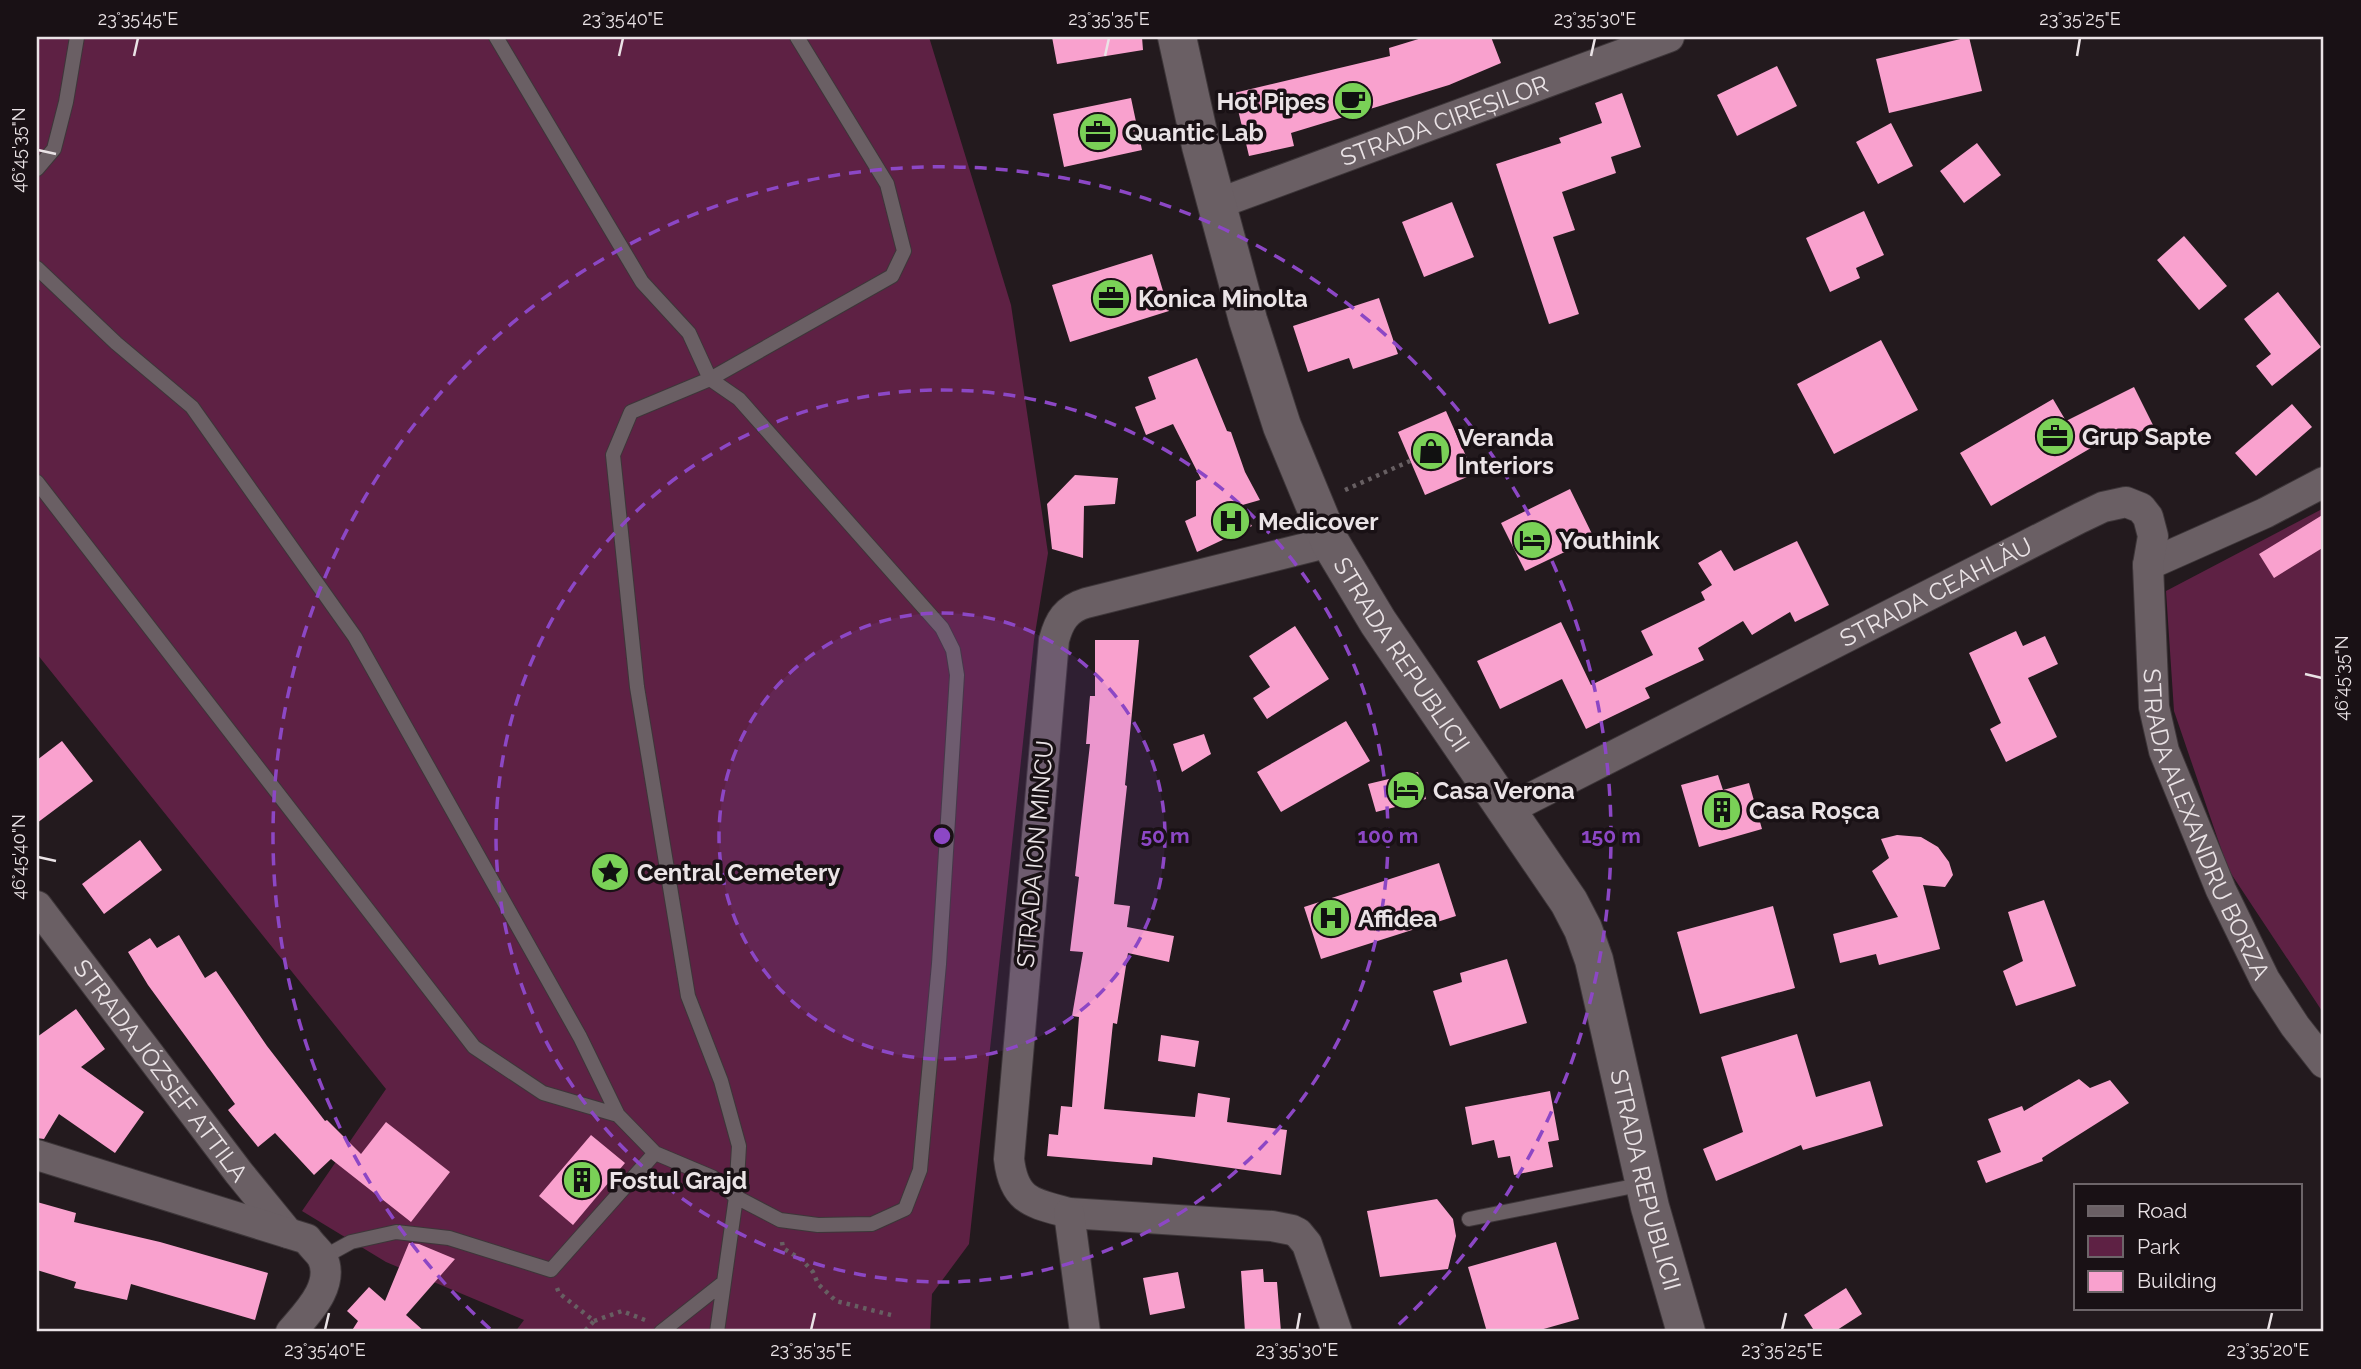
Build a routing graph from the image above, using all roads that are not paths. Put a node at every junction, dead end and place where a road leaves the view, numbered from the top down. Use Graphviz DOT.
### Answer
graph roads {
  1 [pos="77,37"];
  2 [pos="496,37"];
  3 [pos="797,37"];
  4 [pos="1177,37"];
  5 [pos="1670,37"];
  6 [pos="37,169"];
  7 [pos="1217,204"];
  8 [pos="37,268"];
  9 [pos="710,379"];
  10 [pos="37,482"];
  11 [pos="2324,482"];
  12 [pos="1330,542"];
  13 [pos="2148,565"];
  14 [pos="1507,810"];
  15 [pos="37,906"];
  16 [pos="2324,1063"];
  17 [pos="618,1115"];
  18 [pos="655,1153"];
  19 [pos="37,1155"];
  20 [pos="1645,1184"];
  21 [pos="736,1196"];
  22 [pos="1069,1213"];
  23 [pos="1469,1219"];
  24 [pos="288,1233"];
  25 [pos="322,1258"];
  26 [pos="723,1283"];
  27 [pos="663,1330"];
  28 [pos="291,1332"];
  29 [pos="717,1332"];
  30 [pos="1085,1332"];
  31 [pos="1337,1332"];
  32 [pos="1686,1332"];
  1 -- 6 [label="lane"];
  2 -- 9 [label="lane"];
  3 -- 9 [label="lane"];
  4 -- 7 [label="street, STRADA REPUBLICII"];
  5 -- 7 [label="street, STRADA CIREȘILOR"];
  7 -- 12 [label="street, STRADA REPUBLICII"];
  8 -- 17 [label="lane"];
  9 -- 21 [label="lane"];
  9 -- 21 [label="lane"];
  10 -- 17 [label="lane"];
  11 -- 13 [label="street"];
  12 -- 14 [label="street, STRADA REPUBLICII"];
  12 -- 22 [label="street, STRADA ION MINCU"];
  13 -- 14 [label="street, STRADA CEAHLĂU"];
  13 -- 16 [label="street, STRADA ALEXANDRU BORZA"];
  14 -- 20 [label="street, STRADA REPUBLICII"];
  15 -- 24 [label="street, STRADA JÓZSEF ATTILA"];
  17 -- 18 [label="lane"];
  18 -- 21 [label="lane"];
  18 -- 25 [label="lane"];
  19 -- 24 [label="street"];
  20 -- 23 [label="lane"];
  20 -- 32 [label="street, STRADA REPUBLICII"];
  21 -- 26 [label="lane"];
  22 -- 30 [label="street"];
  22 -- 31 [label="street"];
  24 -- 25 [label="street"];
  25 -- 28 [label="street"];
  26 -- 27 [label="lane"];
  26 -- 29 [label="lane"];
}
